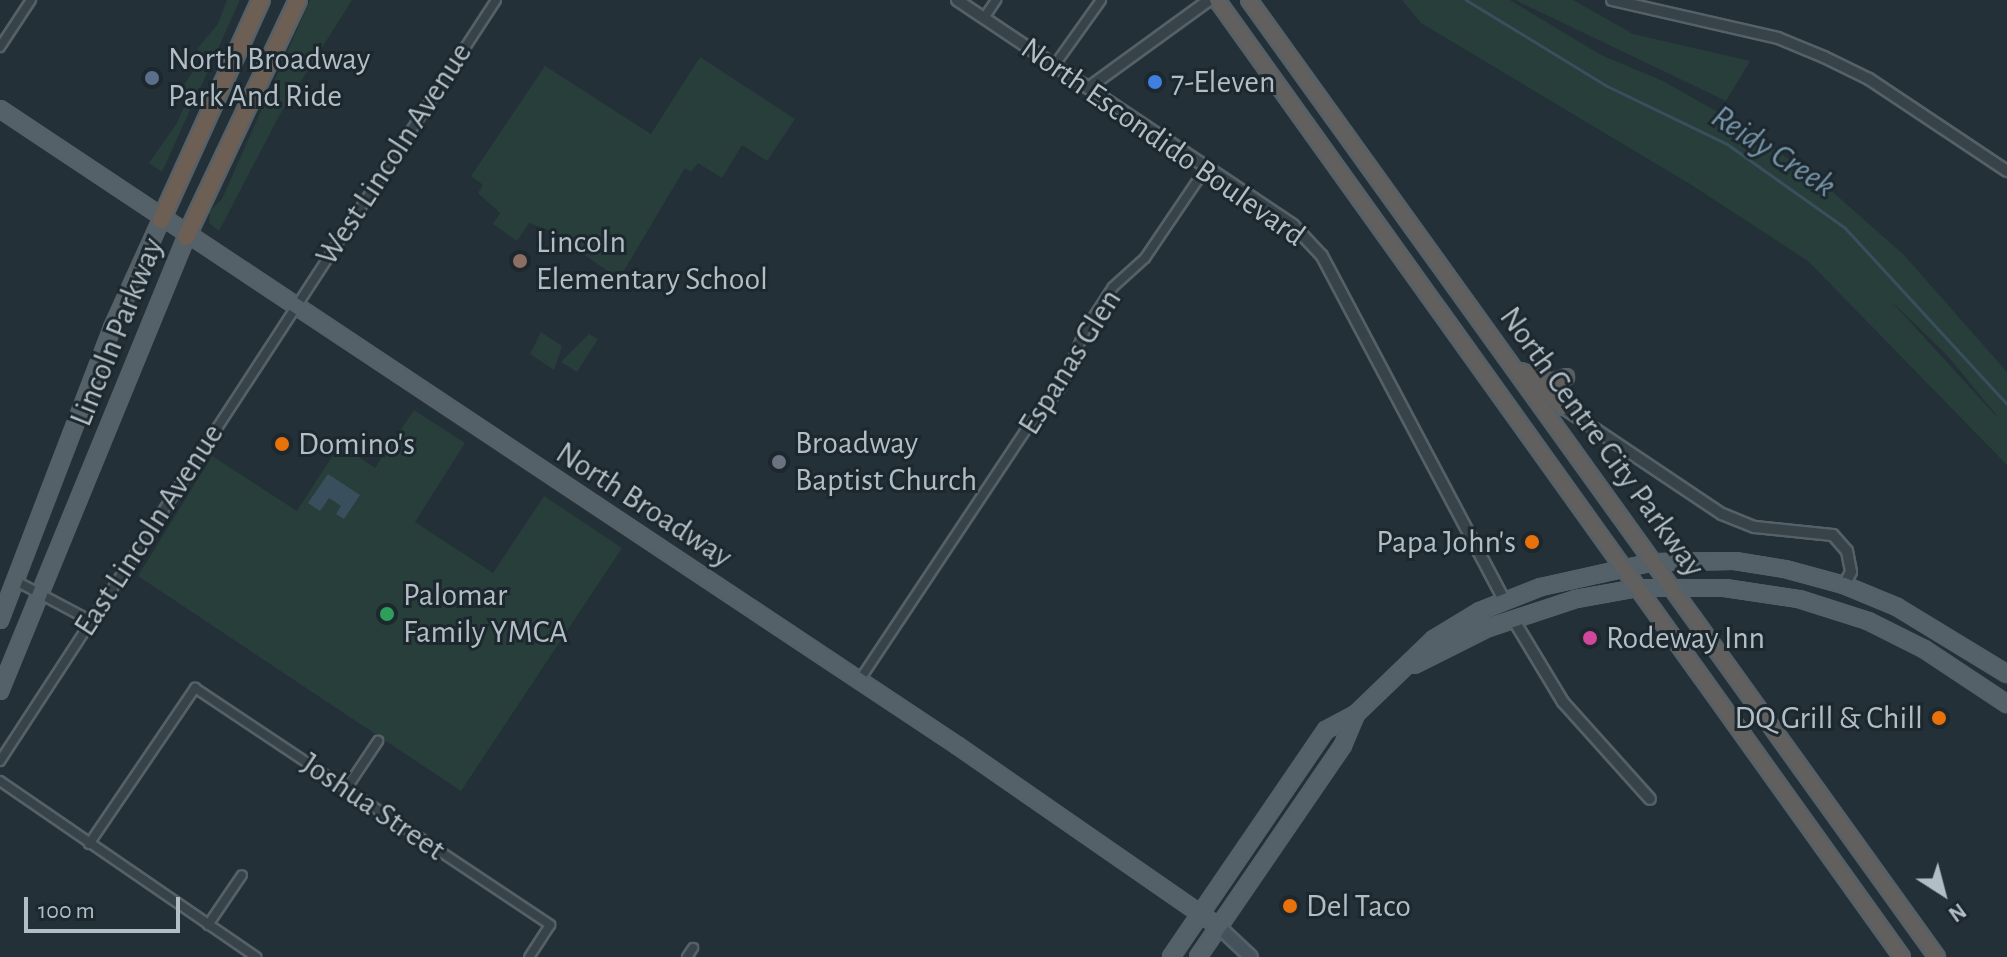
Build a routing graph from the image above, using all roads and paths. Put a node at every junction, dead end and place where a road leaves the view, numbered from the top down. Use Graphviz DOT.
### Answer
graph roads {
  1 [pos="31,0"];
  2 [pos="261,0"];
  3 [pos="298,0"];
  4 [pos="496,0"];
  5 [pos="957,0"];
  6 [pos="996,0"];
  7 [pos="1101,0"];
  8 [pos="1209,0"];
  9 [pos="1217,0"];
  10 [pos="1249,0"];
  11 [pos="1612,0"];
  12 [pos="984,18"];
  13 [pos="0,47"];
  14 [pos="1054,66"];
  15 [pos="1088,88"];
  16 [pos="0,109"];
  17 [pos="1206,168"];
  18 [pos="2007,171"];
  19 [pos="161,220"];
  20 [pos="186,237"];
  21 [pos="293,308"];
  22 [pos="1517,369"];
  23 [pos="1566,377"];
  24 [pos="1535,378"];
  25 [pos="1562,407"];
  26 [pos="1654,562"];
  27 [pos="1622,565"];
  28 [pos="13,580"];
  29 [pos="1844,585"];
  30 [pos="1672,587"];
  31 [pos="1638,588"];
  32 [pos="39,594"];
  33 [pos="1504,600"];
  34 [pos="1513,619"];
  35 [pos="0,620"];
  36 [pos="91,621"];
  37 [pos="1410,667"];
  38 [pos="2007,674"];
  39 [pos="859,681"];
  40 [pos="0,691"];
  41 [pos="2007,704"];
  42 [pos="1356,714"];
  43 [pos="378,741"];
  44 [pos="0,761"];
  45 [pos="0,781"];
  46 [pos="346,789"];
  47 [pos="1650,799"];
  48 [pos="89,844"];
  49 [pos="242,875"];
  50 [pos="1200,912"];
  51 [pos="208,925"];
  52 [pos="1218,926"];
  53 [pos="693,948"];
  54 [pos="256,957"];
  55 [pos="529,957"];
  56 [pos="687,957"];
  57 [pos="1171,957"];
  58 [pos="1198,957"];
  59 [pos="1251,957"];
  60 [pos="1902,957"];
  61 [pos="1937,957"];
  1 -- 13 [label="street"];
  2 -- 19 [label="highway, Lincoln Parkway"];
  3 -- 20 [label="highway, Lincoln Parkway"];
  4 -- 21 [label="street, West Lincoln Avenue"];
  5 -- 12 [label="street, North Escondido Boulevard"];
  6 -- 12 [label="street"];
  7 -- 14 [label="street"];
  8 -- 15 [label="street"];
  9 -- 27 [label="highway, North Centre City Parkway"];
  10 -- 22 [label="highway, North Centre City Parkway"];
  11 -- 18 [label="street"];
  12 -- 14 [label="street, North Escondido Boulevard"];
  14 -- 15 [label="street, North Escondido Boulevard"];
  15 -- 17 [label="street, North Escondido Boulevard"];
  16 -- 19 [label="main road, North Broadway"];
  17 -- 33 [label="street, North Escondido Boulevard"];
  17 -- 39 [label="street, Espanas Glen"];
  19 -- 20 [label="main road, North Broadway"];
  19 -- 28 [label="main road, Lincoln Parkway"];
  20 -- 21 [label="main road, North Broadway"];
  20 -- 32 [label="main road, Lincoln Parkway"];
  21 -- 36 [label="street, East Lincoln Avenue"];
  21 -- 39 [label="main road, North Broadway"];
  22 -- 24 [label="highway"];
  22 -- 26 [label="highway, North Centre City Parkway"];
  23 -- 24 [label="highway"];
  24 -- 25 [label="highway"];
  25 -- 29 [label="street"];
  26 -- 27 [label="main road"];
  26 -- 29 [label="main road"];
  26 -- 30 [label="highway, North Centre City Parkway"];
  27 -- 31 [label="highway, North Centre City Parkway"];
  27 -- 33 [label="main road"];
  28 -- 32 [label="street"];
  28 -- 35 [label="main road, Lincoln Parkway"];
  29 -- 38 [label="main road"];
  30 -- 31 [label="main road"];
  30 -- 41 [label="main road"];
  30 -- 61 [label="highway, North Centre City Parkway"];
  31 -- 34 [label="main road"];
  31 -- 60 [label="highway, North Centre City Parkway"];
  32 -- 36 [label="street"];
  32 -- 40 [label="main road, Lincoln Parkway"];
  33 -- 37 [label="main road"];
  34 -- 37 [label="main road"];
  34 -- 47 [label="street"];
  36 -- 44 [label="street, East Lincoln Avenue"];
  37 -- 42 [label="main road"];
  39 -- 50 [label="main road, North Broadway"];
  42 -- 50 [label="main road"];
  42 -- 52 [label="main road"];
  43 -- 46 [label="street"];
  45 -- 48 [label="street"];
  46 -- 48 [label="street, Joshua Street"];
  46 -- 55 [label="street, Joshua Street"];
  48 -- 51 [label="street"];
  49 -- 51 [label="street"];
  50 -- 52 [label="main road, North Broadway"];
  50 -- 57 [label="main road"];
  51 -- 54 [label="street"];
  52 -- 58 [label="main road"];
  52 -- 59 [label="main road, North Broadway"];
  53 -- 56 [label="street"];
}
